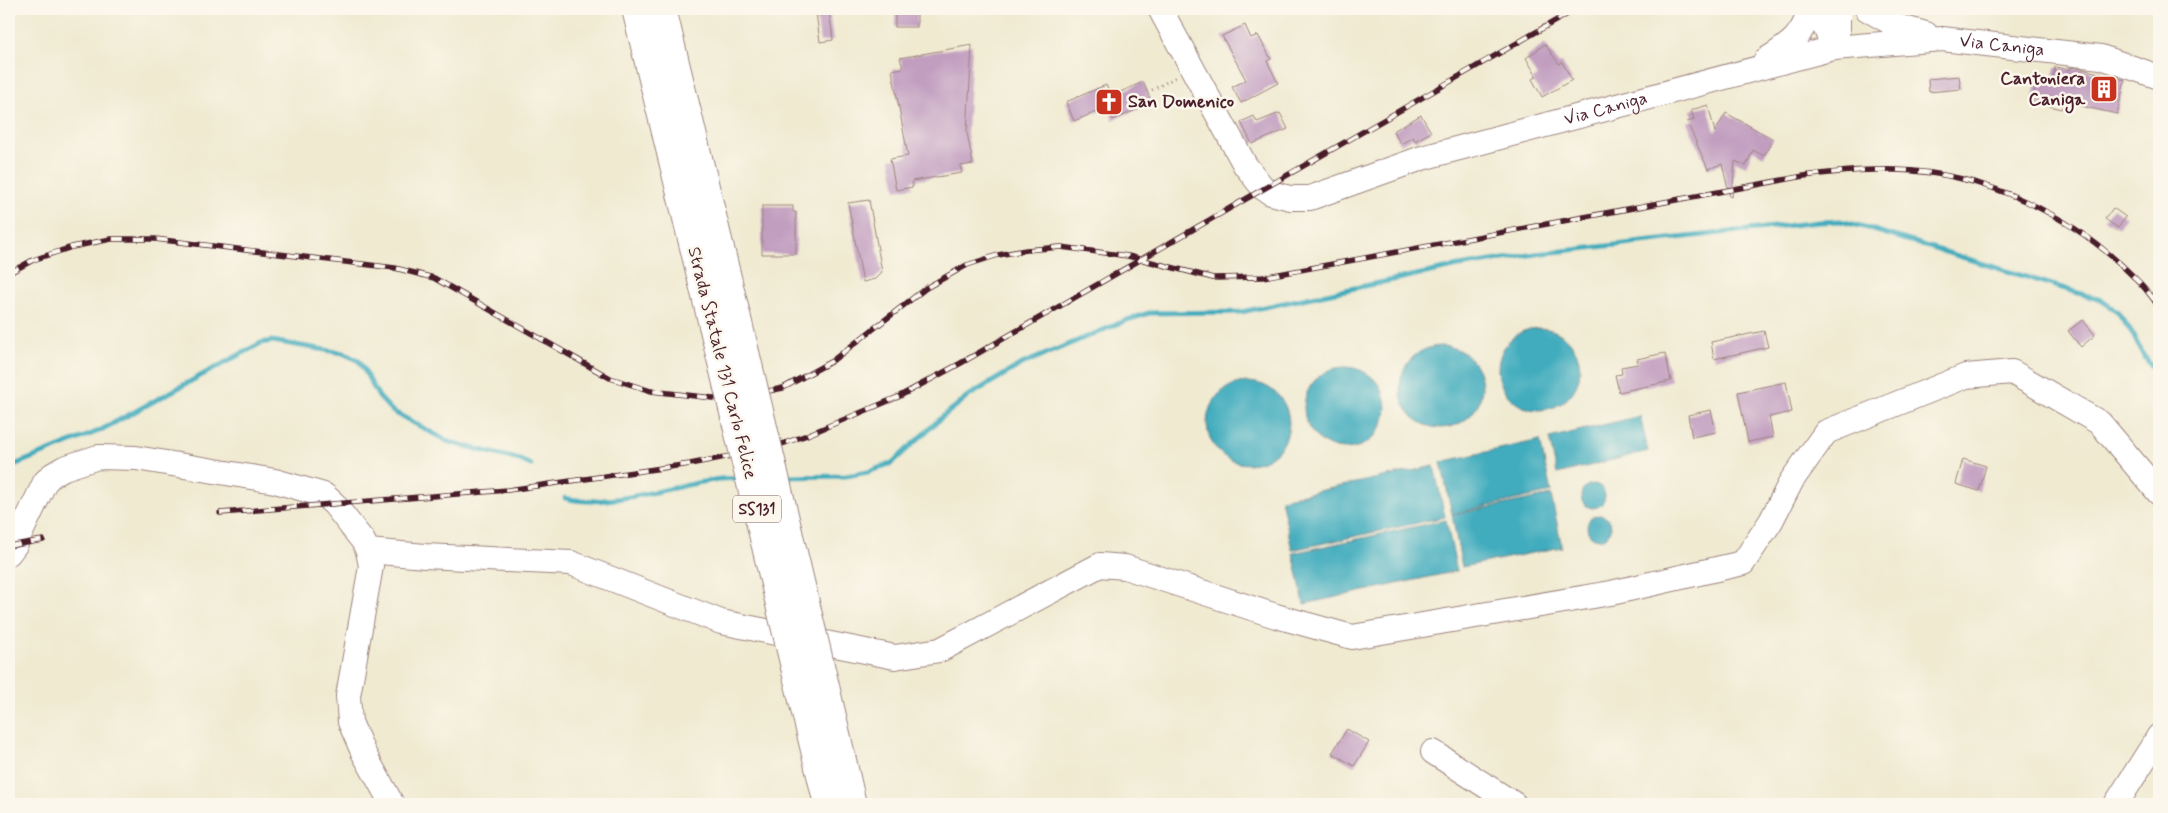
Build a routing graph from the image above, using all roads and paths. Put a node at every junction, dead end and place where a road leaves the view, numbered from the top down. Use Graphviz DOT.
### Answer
graph roads {
  1 [pos="636,9"];
  2 [pos="662,9"];
  3 [pos="1160,9"];
  4 [pos="1810,9"];
  5 [pos="1817,9"];
  6 [pos="1838,9"];
  7 [pos="1867,9"];
  8 [pos="1942,38"];
  9 [pos="1834,48"];
  10 [pos="1192,69"];
  11 [pos="1745,73"];
  12 [pos="2159,78"];
  13 [pos="1152,90"];
  14 [pos="725,322"];
  15 [pos="2159,493"];
  16 [pos="368,551"];
  17 [pos="9,553"];
  18 [pos="813,689"];
  19 [pos="2159,736"];
  20 [pos="1433,752"];
  21 [pos="392,804"];
  22 [pos="828,804"];
  23 [pos="852,804"];
  24 [pos="1514,804"];
  25 [pos="2116,804"];
  1 -- 14 [label="highway, Strada Statale 131 Carlo Felice / SS131"];
  2 -- 14 [label="highway, Strada Statale 131 Carlo Felice / SS131"];
  3 -- 10 [label="street, Via Caniga"];
  4 -- 11 [label="street"];
  5 -- 9 [label="street"];
  6 -- 9 [label="street"];
  7 -- 8 [label="street"];
  8 -- 9 [label="street, Via Caniga"];
  8 -- 12 [label="street, Via Caniga"];
  9 -- 11 [label="street, Via Caniga"];
  10 -- 11 [label="street, Via Caniga"];
  10 -- 13 [label="path"];
  14 -- 18 [label="highway, Strada Statale 131 Carlo Felice / SS131, bridge"];
  15 -- 16 [label="street"];
  16 -- 17 [label="street"];
  16 -- 21 [label="street"];
  18 -- 22 [label="highway, Strada Statale 131 Carlo Felice / SS131"];
  18 -- 23 [label="highway, Strada Statale 131 Carlo Felice / SS131"];
  19 -- 25 [label="street"];
  20 -- 24 [label="street"];
}
